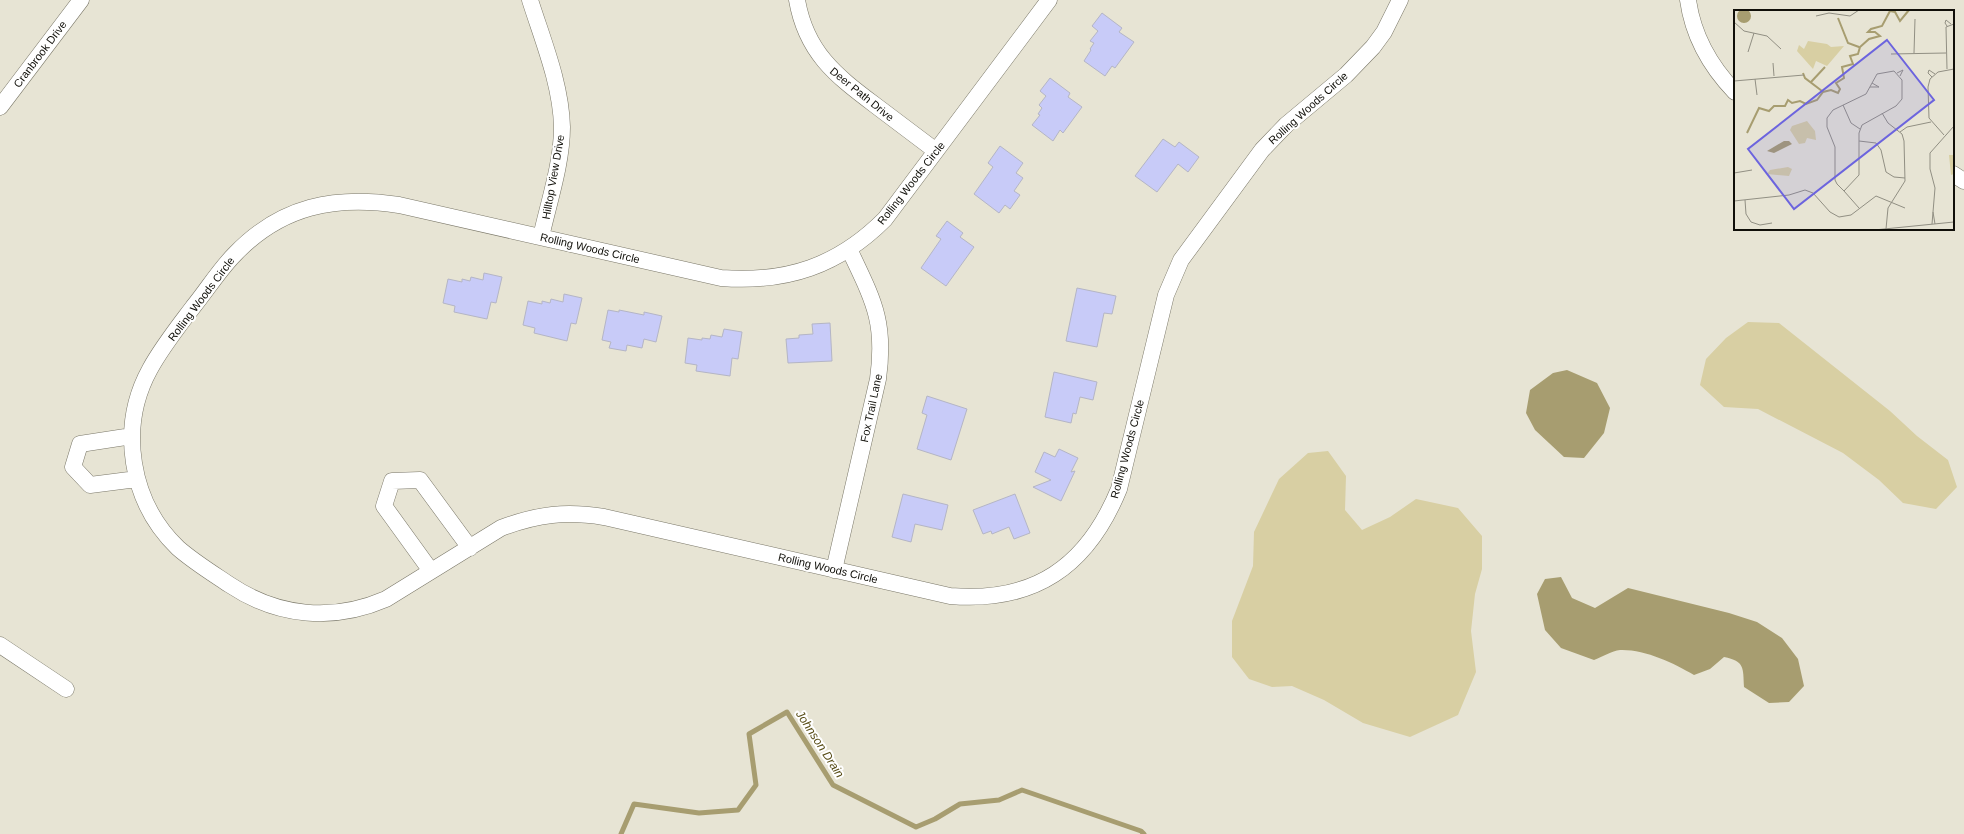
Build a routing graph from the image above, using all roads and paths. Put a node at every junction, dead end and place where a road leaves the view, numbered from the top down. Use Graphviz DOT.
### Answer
graph roads {
  1 [pos="81,0"];
  2 [pos="530,0"];
  3 [pos="797,0"];
  4 [pos="1048,0"];
  5 [pos="1400,0"];
  6 [pos="1688,0"];
  7 [pos="1734,91"];
  8 [pos="0,108"];
  9 [pos="936,151"];
  10 [pos="1954,175"];
  11 [pos="1964,181"];
  12 [pos="541,237"];
  13 [pos="849,249"];
  14 [pos="132,436"];
  15 [pos="137,479"];
  16 [pos="470,548"];
  17 [pos="834,570"];
  18 [pos="431,572"];
  19 [pos="0,645"];
  20 [pos="66,689"];
  1 -- 8 [label="street, Cranbrook Drive"];
  2 -- 12 [label="street, Hilltop View Drive"];
  3 -- 9 [label="street, Deer Path Drive"];
  4 -- 9 [label="street, Rolling Woods Circle"];
  5 -- 17 [label="street, Rolling Woods Circle"];
  6 -- 7 [label="street"];
  9 -- 13 [label="street, Rolling Woods Circle"];
  10 -- 11 [label="street"];
  12 -- 13 [label="street, Rolling Woods Circle"];
  12 -- 14 [label="street, Rolling Woods Circle"];
  13 -- 17 [label="street, Fox Trail Lane"];
  14 -- 15 [label="street, Rolling Woods Circle"];
  14 -- 15 [label="street"];
  15 -- 18 [label="street, Rolling Woods Circle"];
  16 -- 17 [label="street, Rolling Woods Circle"];
  16 -- 18 [label="street, Rolling Woods Circle"];
  16 -- 18 [label="street"];
  19 -- 20 [label="street"];
}
